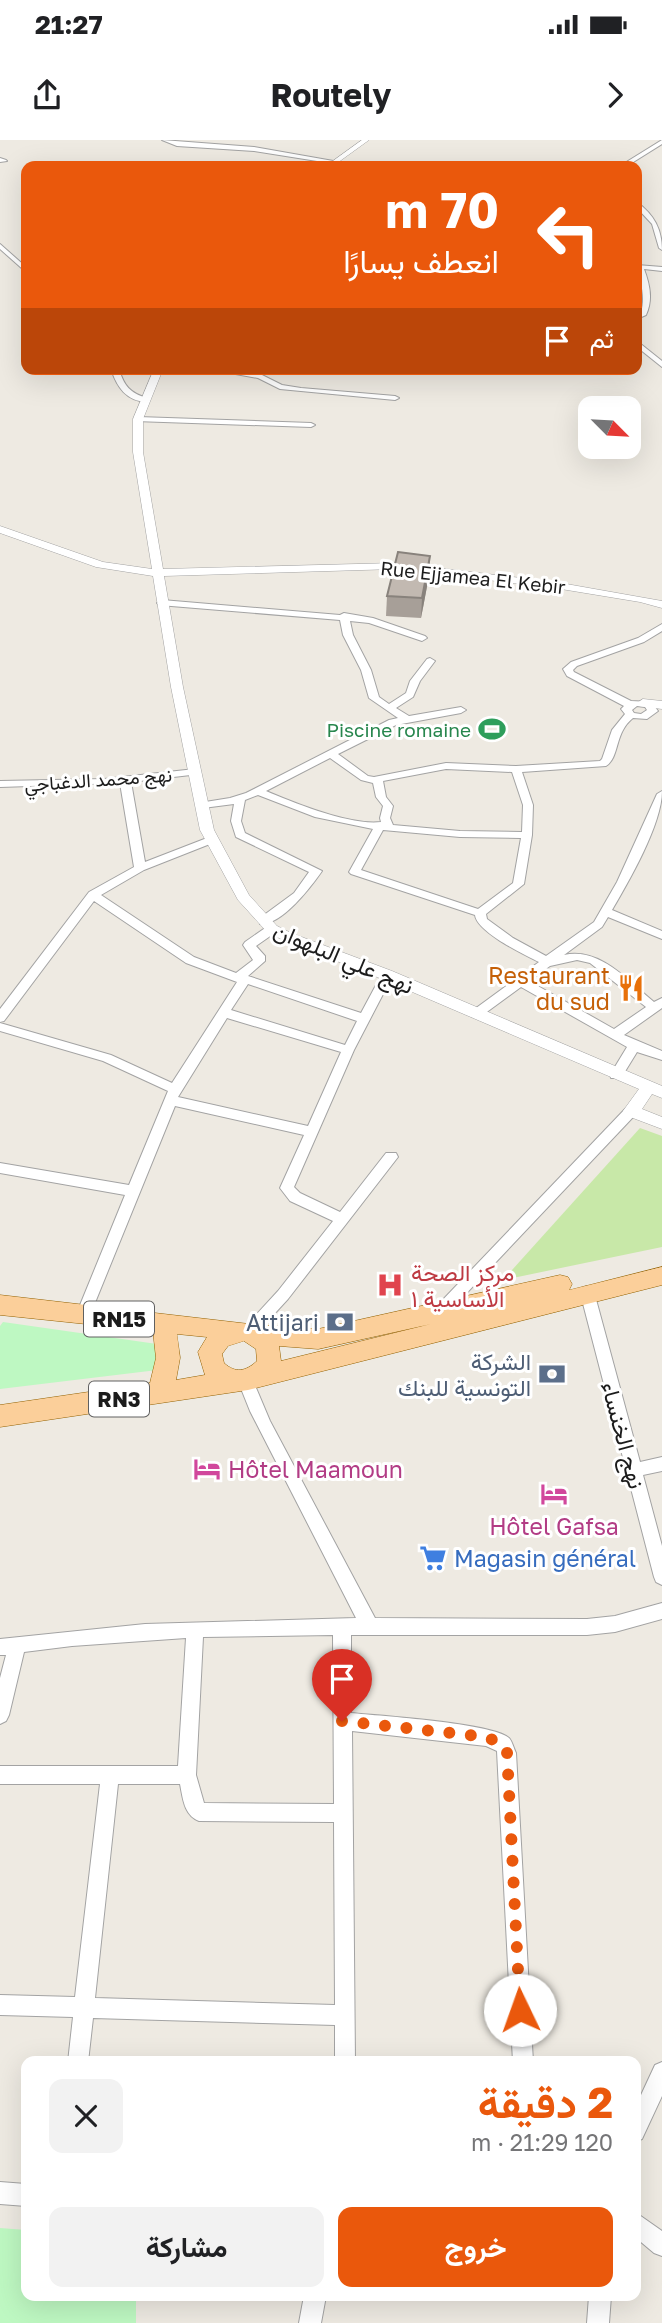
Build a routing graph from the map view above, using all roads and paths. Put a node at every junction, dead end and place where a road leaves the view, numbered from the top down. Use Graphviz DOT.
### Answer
graph roads {
  1 [pos="165,140"];
  2 [pos="366,140"];
  3 [pos="662,142"];
  4 [pos="316,161"];
  5 [pos="336,161"];
  6 [pos="631,161"];
  7 [pos="642,210"];
  8 [pos="0,246"];
  9 [pos="662,248"];
  10 [pos="21,265"];
  11 [pos="642,268"];
  12 [pos="662,269"];
  13 [pos="642,276"];
  14 [pos="642,314"];
  15 [pos="642,347"];
  16 [pos="662,365"];
  17 [pos="117,375"];
  18 [pos="156,375"];
  19 [pos="253,375"];
  20 [pos="396,398"];
  21 [pos="144,400"];
  22 [pos="138,419"];
  23 [pos="311,425"];
  24 [pos="0,529"];
  25 [pos="157,574"];
  26 [pos="662,597"];
  27 [pos="642,599"];
  28 [pos="162,603"];
  29 [pos="662,606"];
  30 [pos="344,617"];
  31 [pos="662,627"];
  32 [pos="422,638"];
  33 [pos="430,661"];
  34 [pos="643,703"];
  35 [pos="662,705"];
  36 [pos="389,708"];
  37 [pos="461,710"];
  38 [pos="630,710"];
  39 [pos="662,716"];
  40 [pos="647,717"];
  41 [pos="406,719"];
  42 [pos="332,755"];
  43 [pos="516,769"];
  44 [pos="195,772"];
  45 [pos="125,780"];
  46 [pos="378,780"];
  47 [pos="0,784"];
  48 [pos="258,791"];
  49 [pos="662,794"];
  50 [pos="240,798"];
  51 [pos="203,805"];
  52 [pos="385,825"];
  53 [pos="527,835"];
  54 [pos="211,840"];
  55 [pos="140,868"];
  56 [pos="93,895"];
  57 [pos="607,912"];
  58 [pos="480,913"];
  59 [pos="268,925"];
  60 [pos="662,935"];
  61 [pos="548,962"];
  62 [pos="387,975"];
  63 [pos="241,979"];
  64 [pos="521,982"];
  65 [pos="6,1002"];
  66 [pos="657,1004"];
  67 [pos="222,1012"];
  68 [pos="476,1014"];
  69 [pos="0,1018"];
  70 [pos="365,1019"];
  71 [pos="0,1027"];
  72 [pos="612,1036"];
  73 [pos="634,1046"];
  74 [pos="348,1050"];
  75 [pos="662,1056"];
  76 [pos="616,1075"];
  77 [pos="655,1090"];
  78 [pos="173,1094"];
  79 [pos="631,1111"];
  80 [pos="662,1122"];
  81 [pos="311,1132"];
  82 [pos="391,1157"];
  83 [pos="0,1168"];
  84 [pos="135,1191"];
  85 [pos="343,1220"];
  86 [pos="662,1261"];
  87 [pos="662,1276"];
  88 [pos="587,1292"];
  89 [pos="0,1305"];
  90 [pos="439,1313"];
  91 [pos="83,1315"];
  92 [pos="161,1323"];
  93 [pos="249,1333"];
  94 [pos="246,1380"];
  95 [pos="158,1393"];
  96 [pos="0,1416"];
  97 [pos="662,1464"];
  98 [pos="634,1470"];
  99 [pos="662,1577"];
  100 [pos="662,1611"];
  101 [pos="342,1626"];
  102 [pos="370,1626"];
  103 [pos="195,1632"];
  104 [pos="9,1646"];
  105 [pos="0,1715"];
  106 [pos="342,1721"];
  107 [pos="187,1775"];
  108 [pos="0,1776"];
  109 [pos="110,1776"];
  110 [pos="341,1813"];
  111 [pos="0,2005"];
  112 [pos="82,2007"];
  113 [pos="344,2015"];
  114 [pos="78,2056"];
  115 [pos="345,2056"];
  116 [pos="523,2056"];
  117 [pos="662,2072"];
  118 [pos="641,2119"];
  119 [pos="0,2193"];
  120 [pos="21,2195"];
  121 [pos="641,2228"];
  122 [pos="662,2245"];
  123 [pos="314,2301"];
  124 [pos="600,2301"];
  125 [pos="310,2323"];
  126 [pos="598,2323"];
  1 -- 4 [label="street"];
  2 -- 5 [label="street"];
  3 -- 6 [label="street"];
  7 -- 9 [label="street"];
  8 -- 10 [label="street"];
  11 -- 12 [label="street"];
  13 -- 14 [label="street"];
  15 -- 16 [label="street"];
  17 -- 21 [label="street"];
  18 -- 21 [label="street, نهج علي البلهوان"];
  19 -- 20 [label="street"];
  21 -- 22 [label="street, نهج علي البلهوان"];
  22 -- 23 [label="street"];
  22 -- 25 [label="street, نهج علي البلهوان"];
  24 -- 25 [label="street, Rue Ejjamea El Kebir"];
  25 -- 27 [label="street, Rue Ejjamea El Kebir"];
  25 -- 28 [label="street, نهج علي البلهوان"];
  26 -- 27 [label="street"];
  27 -- 29 [label="street, Rue Ejjamea El Kebir"];
  28 -- 30 [label="street"];
  28 -- 44 [label="street, نهج علي البلهوان"];
  30 -- 32 [label="street"];
  30 -- 36 [label="street"];
  31 -- 38 [label="street"];
  33 -- 36 [label="street"];
  34 -- 35 [label="street"];
  34 -- 38 [label="street"];
  34 -- 40 [label="street"];
  36 -- 41 [label="street"];
  37 -- 41 [label="street"];
  38 -- 40 [label="street"];
  38 -- 43 [label="street"];
  39 -- 40 [label="street"];
  41 -- 42 [label="street"];
  42 -- 46 [label="street"];
  42 -- 48 [label="street"];
  43 -- 46 [label="street"];
  43 -- 53 [label="street"];
  44 -- 45 [label="street, نهج محمد الدغباجي"];
  44 -- 51 [label="street, نهج علي البلهوان"];
  45 -- 47 [label="street, نهج محمد الدغباجي"];
  45 -- 55 [label="street"];
  46 -- 52 [label="street"];
  48 -- 50 [label="street"];
  48 -- 52 [label="street"];
  49 -- 57 [label="street"];
  50 -- 51 [label="street"];
  50 -- 59 [label="street"];
  51 -- 54 [label="street, نهج علي البلهوان"];
  52 -- 53 [label="street"];
  52 -- 58 [label="street"];
  53 -- 58 [label="street"];
  54 -- 55 [label="street"];
  54 -- 59 [label="street, نهج علي البلهوان"];
  55 -- 56 [label="street"];
  56 -- 63 [label="street"];
  56 -- 65 [label="street"];
  57 -- 60 [label="street"];
  57 -- 61 [label="street"];
  58 -- 61 [label="street"];
  59 -- 62 [label="street, نهج علي البلهوان"];
  59 -- 63 [label="street"];
  61 -- 64 [label="street"];
  61 -- 66 [label="street"];
  62 -- 68 [label="street, نهج علي البلهوان"];
  62 -- 70 [label="street"];
  63 -- 67 [label="street"];
  63 -- 70 [label="street"];
  64 -- 68 [label="street"];
  64 -- 72 [label="street"];
  65 -- 69 [label="street"];
  66 -- 72 [label="street"];
  67 -- 74 [label="street"];
  67 -- 78 [label="street"];
  68 -- 76 [label="street, نهج علي البلهوان"];
  70 -- 74 [label="street"];
  71 -- 78 [label="street"];
  72 -- 73 [label="street"];
  73 -- 75 [label="street"];
  73 -- 76 [label="street"];
  74 -- 81 [label="street"];
  76 -- 77 [label="street, نهج علي البلهوان"];
  77 -- 79 [label="street"];
  78 -- 81 [label="street"];
  78 -- 84 [label="street"];
  79 -- 80 [label="street"];
  79 -- 90 [label="street"];
  81 -- 85 [label="street"];
  82 -- 85 [label="street"];
  83 -- 84 [label="street"];
  84 -- 91 [label="street"];
  85 -- 93 [label="street"];
  86 -- 90 [label="main road"];
  87 -- 88 [label="main road"];
  88 -- 94 [label="main road"];
  88 -- 98 [label="street, نهج الخنساء"];
  89 -- 91 [label="main road, RN15"];
  90 -- 93 [label="main road"];
  91 -- 92 [label="main road, RN15"];
  92 -- 93 [label="main road, RN15"];
  92 -- 95 [label="main road"];
  93 -- 94 [label="main road"];
  93 -- 94 [label="main road"];
  94 -- 95 [label="main road, RN3"];
  94 -- 102 [label="street"];
  95 -- 96 [label="main road, RN3"];
  97 -- 98 [label="street"];
  98 -- 99 [label="street, نهج الخنساء"];
  100 -- 102 [label="street"];
  101 -- 102 [label="street"];
  101 -- 103 [label="street"];
  101 -- 106 [label="street"];
  103 -- 104 [label="street"];
  103 -- 107 [label="street"];
  104 -- 105 [label="street"];
  106 -- 110 [label="street"];
  106 -- 116 [label="street"];
  107 -- 109 [label="street"];
  107 -- 110 [label="street"];
  108 -- 109 [label="street"];
  109 -- 112 [label="street"];
  110 -- 113 [label="street"];
  111 -- 112 [label="street"];
  112 -- 113 [label="street"];
  112 -- 114 [label="street"];
  113 -- 115 [label="street"];
  117 -- 118 [label="street"];
  119 -- 120 [label="street"];
  121 -- 122 [label="street"];
  123 -- 125 [label="street"];
  124 -- 126 [label="street"];
}
